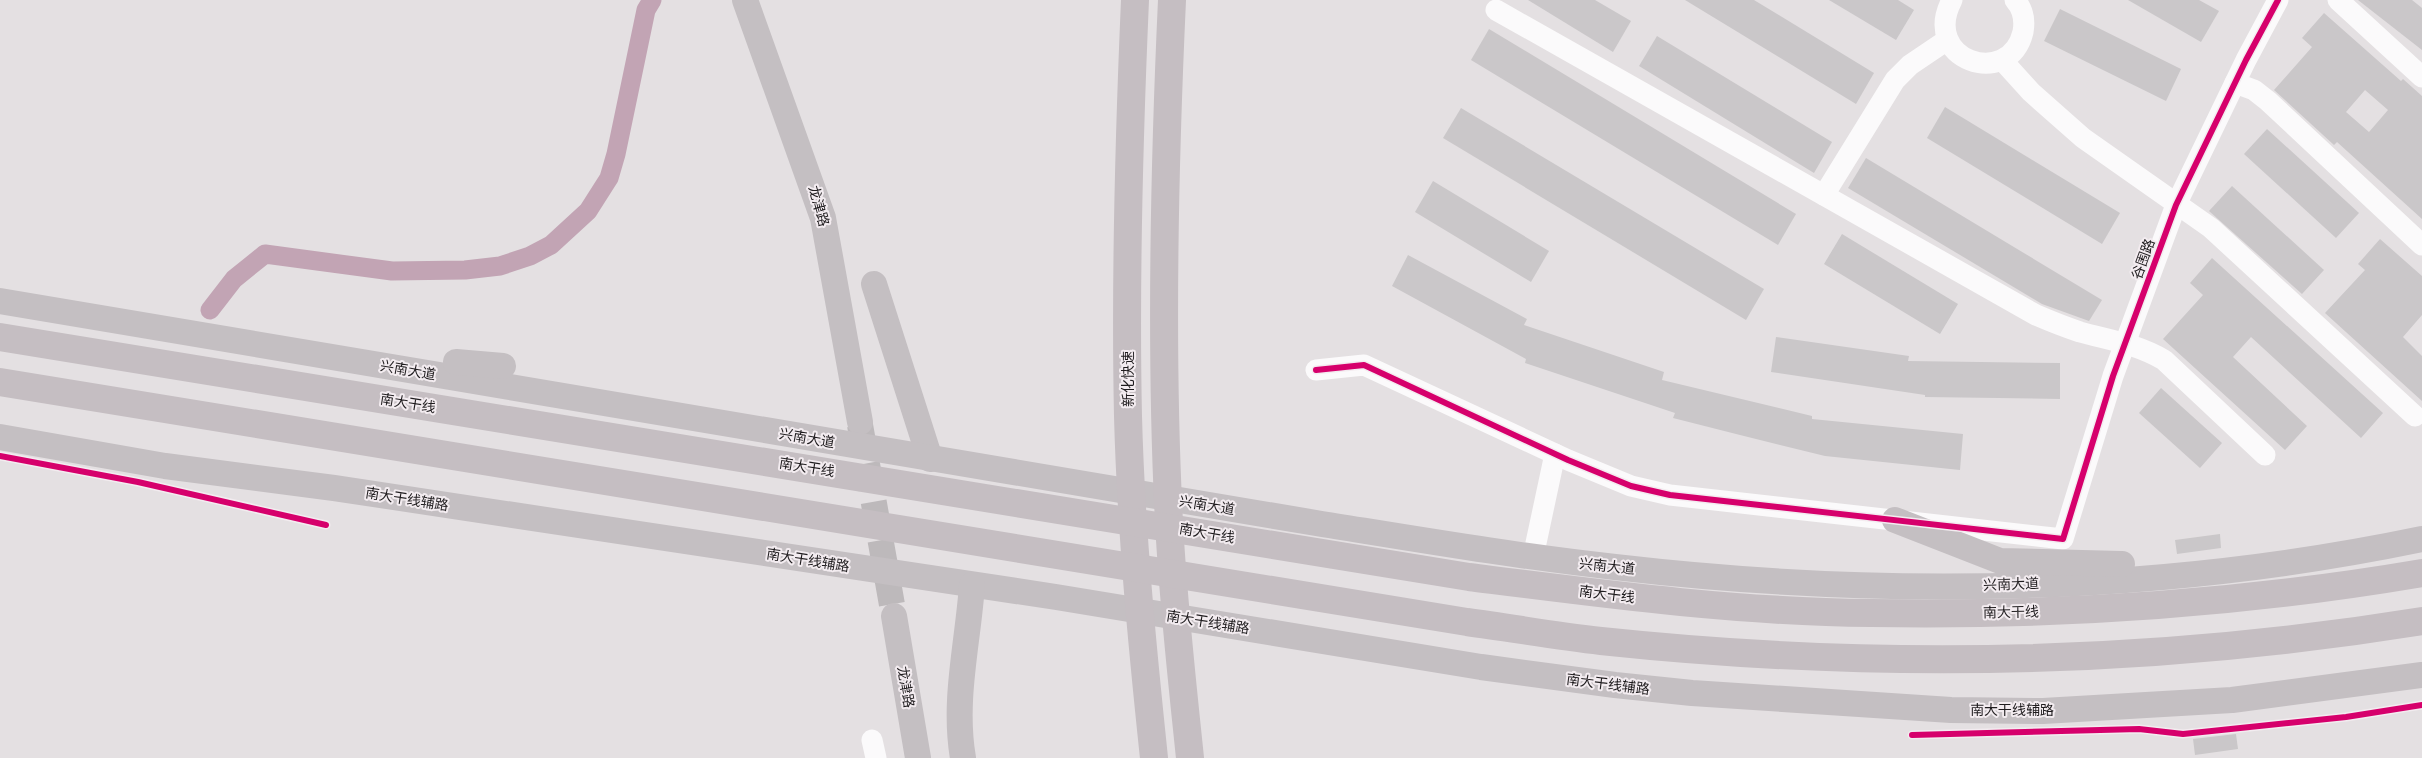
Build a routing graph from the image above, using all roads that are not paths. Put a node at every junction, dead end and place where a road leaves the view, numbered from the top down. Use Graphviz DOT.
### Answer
graph roads {
  1 [pos="744,0"];
  2 [pos="1135,0"];
  3 [pos="1172,0"];
  4 [pos="1952,0"];
  5 [pos="2015,0"];
  6 [pos="2278,0"];
  7 [pos="2338,0"];
  8 [pos="1496,10"];
  9 [pos="1947,40"];
  10 [pos="2002,60"];
  11 [pos="2422,77"];
  12 [pos="2235,83"];
  13 [pos="1824,195"];
  14 [pos="2176,205"];
  15 [pos="2422,245"];
  16 [pos="874,284"];
  17 [pos="0,301"];
  18 [pos="0,336"];
  19 [pos="222,338"];
  20 [pos="2126,342"];
  21 [pos="503,366"];
  22 [pos="1316,370"];
  23 [pos="0,382"];
  24 [pos="2415,416"];
  25 [pos="860,422"];
  26 [pos="0,437"];
  27 [pos="1555,454"];
  28 [pos="2265,455"];
  29 [pos="930,459"];
  30 [pos="1895,520"];
  31 [pos="2422,539"];
  32 [pos="2365,551"];
  33 [pos="1533,557"];
  34 [pos="2422,573"];
  35 [pos="972,586"];
  36 [pos="894,616"];
  37 [pos="2422,621"];
  38 [pos="2422,675"];
  39 [pos="918,758"];
  40 [pos="963,758"];
  41 [pos="1154,758"];
  42 [pos="1190,758"];
  1 -- 25 [label="main road, 龙津路"];
  2 -- 41 [label="highway, 新化快速"];
  3 -- 42 [label="highway"];
  4 -- 9 [label="street"];
  5 -- 10 [label="street"];
  6 -- 12 [label="street, 谷围路"];
  7 -- 11 [label="street"];
  8 -- 13 [label="street"];
  9 -- 10 [label="street"];
  9 -- 13 [label="street"];
  10 -- 14 [label="street"];
  12 -- 14 [label="street, 谷围路"];
  12 -- 15 [label="street"];
  13 -- 20 [label="street"];
  14 -- 20 [label="street, 谷围路"];
  14 -- 24 [label="street"];
  16 -- 29 [label="main road"];
  17 -- 19 [label="main road, 兴南大道"];
  18 -- 34 [label="highway, 南大干线"];
  19 -- 21 [label="main road"];
  19 -- 29 [label="main road, 兴南大道"];
  20 -- 28 [label="street"];
  20 -- 30 [label="street, 谷围路"];
  22 -- 27 [label="street"];
  23 -- 37 [label="highway"];
  26 -- 35 [label="main road, 南大干线辅路"];
  27 -- 30 [label="street"];
  27 -- 33 [label="street"];
  29 -- 33 [label="main road, 兴南大道"];
  30 -- 32 [label="main road"];
  31 -- 32 [label="main road, 兴南大道"];
  32 -- 33 [label="main road, 兴南大道"];
  35 -- 38 [label="main road, 南大干线辅路"];
  35 -- 40 [label="main road"];
  36 -- 39 [label="main road, 龙津路"];
}
